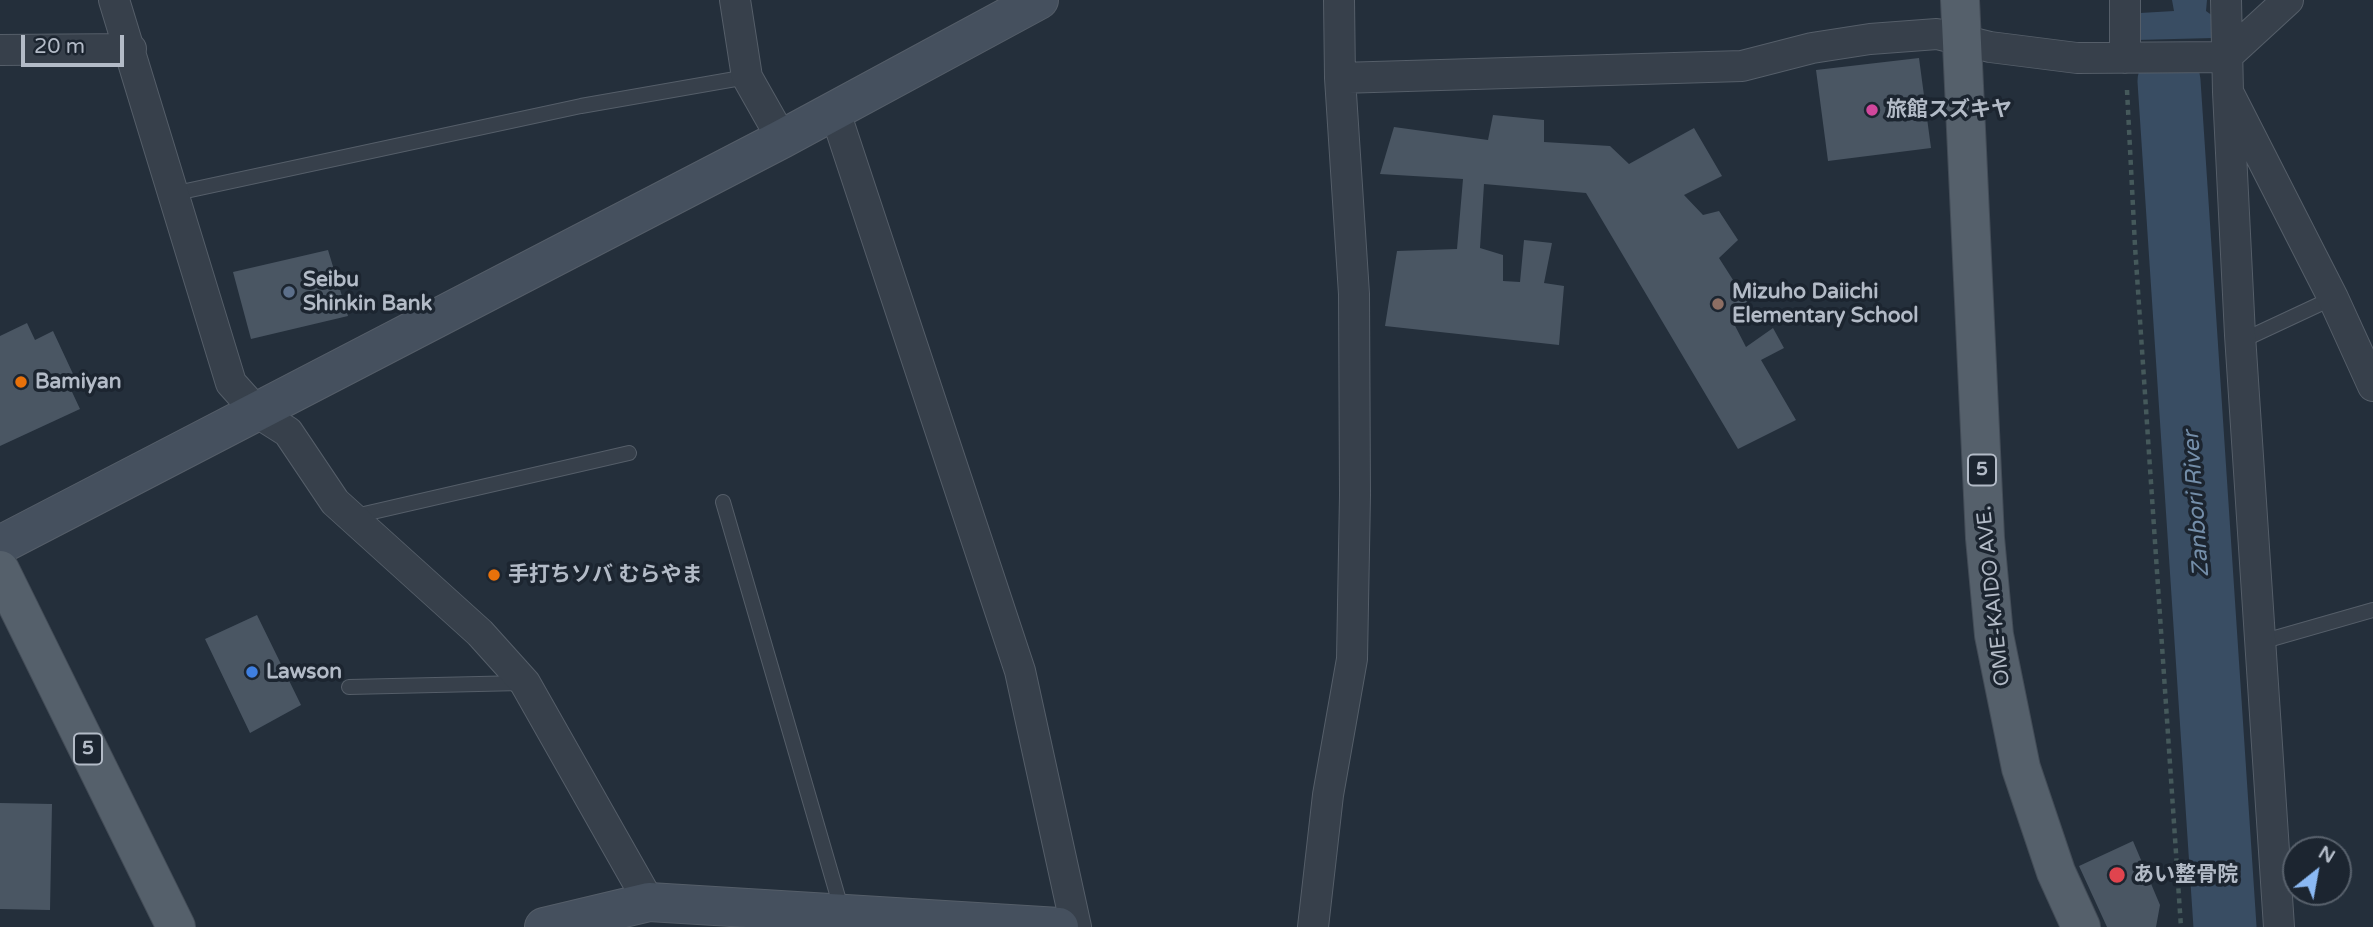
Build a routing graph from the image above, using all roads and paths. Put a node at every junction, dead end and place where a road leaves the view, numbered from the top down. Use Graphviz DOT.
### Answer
graph roads {
  1 [pos="114,0"];
  2 [pos="735,0"];
  3 [pos="1039,0"];
  4 [pos="1339,0"];
  5 [pos="1960,0"];
  6 [pos="2125,0"];
  7 [pos="2226,0"];
  8 [pos="2288,0"];
  9 [pos="1962,40"];
  10 [pos="131,49"];
  11 [pos="0,50"];
  12 [pos="2130,57"];
  13 [pos="2222,57"];
  14 [pos="747,77"];
  15 [pos="1340,78"];
  16 [pos="2228,92"];
  17 [pos="834,109"];
  18 [pos="782,139"];
  19 [pos="172,194"];
  20 [pos="2333,298"];
  21 [pos="2241,341"];
  22 [pos="2373,386"];
  23 [pos="258,412"];
  24 [pos="629,453"];
  25 [pos="723,502"];
  26 [pos="350,518"];
  27 [pos="0,545"];
  28 [pos="0,570"];
  29 [pos="2373,610"];
  30 [pos="2261,642"];
  31 [pos="525,683"];
  32 [pos="349,687"];
  33 [pos="649,902"];
  34 [pos="842,913"];
  35 [pos="892,921"];
  36 [pos="176,927"];
  37 [pos="544,927"];
  38 [pos="1059,927"];
  39 [pos="1076,927"];
  40 [pos="1313,927"];
  41 [pos="2081,927"];
  42 [pos="2181,927"];
  43 [pos="2279,927"];
  1 -- 10 [label="street"];
  2 -- 14 [label="street"];
  3 -- 17 [label="street"];
  4 -- 15 [label="street"];
  5 -- 9 [label="main road, OME-KAIDO AVE. / 5"];
  6 -- 12 [label="street"];
  7 -- 13 [label="street"];
  8 -- 13 [label="street"];
  9 -- 12 [label="street"];
  9 -- 15 [label="street"];
  9 -- 41 [label="main road, OME-KAIDO AVE. / 5"];
  10 -- 11 [label="street"];
  10 -- 19 [label="street"];
  12 -- 13 [label="street"];
  12 -- 42 [label="path"];
  13 -- 16 [label="street"];
  14 -- 18 [label="street"];
  14 -- 19 [label="lane"];
  15 -- 40 [label="street"];
  16 -- 20 [label="street"];
  16 -- 21 [label="street"];
  17 -- 18 [label="street"];
  17 -- 39 [label="street"];
  18 -- 23 [label="street"];
  19 -- 23 [label="street"];
  20 -- 21 [label="lane"];
  20 -- 22 [label="street"];
  21 -- 30 [label="street"];
  23 -- 26 [label="street"];
  23 -- 27 [label="street"];
  24 -- 26 [label="lane"];
  25 -- 34 [label="lane"];
  26 -- 31 [label="street"];
  28 -- 36 [label="main road, 5"];
  29 -- 30 [label="lane"];
  30 -- 43 [label="street"];
  31 -- 32 [label="lane"];
  31 -- 33 [label="street"];
  33 -- 34 [label="street"];
  33 -- 37 [label="street"];
  34 -- 35 [label="street"];
  35 -- 38 [label="street"];
}
